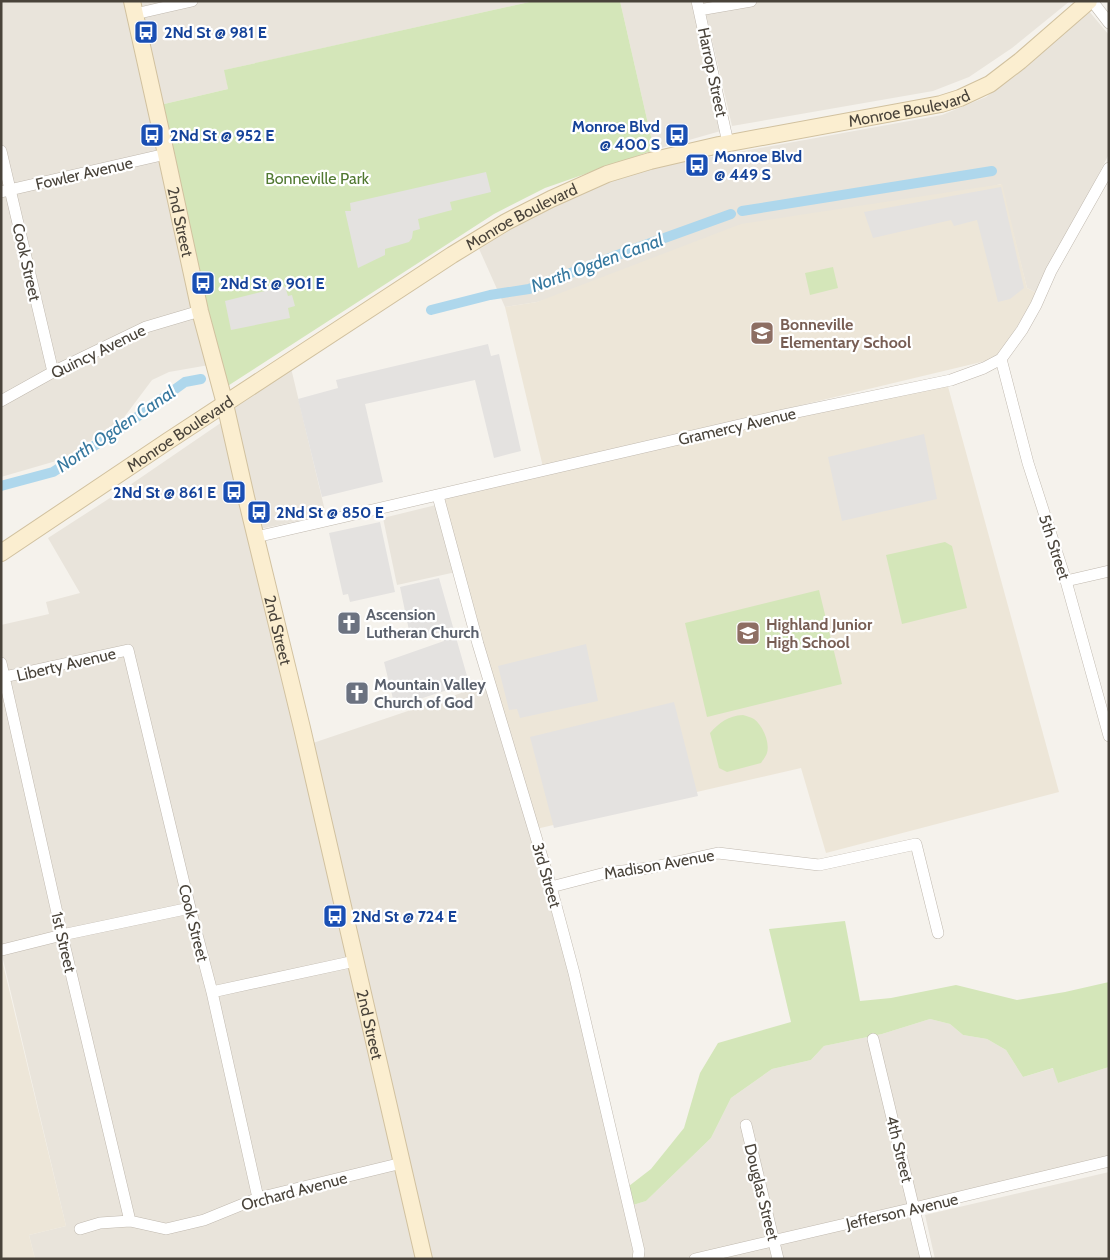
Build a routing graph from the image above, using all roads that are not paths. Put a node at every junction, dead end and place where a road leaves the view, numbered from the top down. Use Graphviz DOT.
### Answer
graph roads {
  1 [pos="192,1"];
  2 [pos="751,1"];
  3 [pos="1090,1"];
  4 [pos="698,6"];
  5 [pos="133,8"];
  6 [pos="1109,23"];
  7 [pos="728,143"];
  8 [pos="1,151"];
  9 [pos="166,154"];
  10 [pos="1109,168"];
  11 [pos="6,191"];
  12 [pos="200,311"];
  13 [pos="1001,359"];
  14 [pos="53,372"];
  15 [pos="1,401"];
  16 [pos="225,404"];
  17 [pos="438,496"];
  18 [pos="256,537"];
  19 [pos="1,553"];
  20 [pos="1109,571"];
  21 [pos="1066,581"];
  22 [pos="128,650"];
  23 [pos="1,663"];
  24 [pos="4,677"];
  25 [pos="1109,736"];
  26 [pos="551,887"];
  27 [pos="190,908"];
  28 [pos="938,934"];
  29 [pos="62,935"];
  30 [pos="2,950"];
  31 [pos="355,961"];
  32 [pos="212,992"];
  33 [pos="873,1039"];
  34 [pos="746,1125"];
  35 [pos="1109,1161"];
  36 [pos="402,1163"];
  37 [pos="258,1198"];
  38 [pos="914,1208"];
  39 [pos="130,1221"];
  40 [pos="80,1229"];
  41 [pos="774,1241"];
  42 [pos="424,1259"];
  43 [pos="638,1259"];
  44 [pos="695,1259"];
  45 [pos="778,1259"];
  46 [pos="926,1259"];
  1 -- 5 [label="street"];
  2 -- 4 [label="street"];
  3 -- 6 [label="street"];
  3 -- 7 [label="main road, Monroe Boulevard"];
  4 -- 7 [label="street, Harrop Street"];
  5 -- 9 [label="main road, 2nd Street"];
  7 -- 16 [label="main road, Monroe Boulevard"];
  8 -- 11 [label="street, Cook Street"];
  9 -- 11 [label="street, Fowler Avenue"];
  9 -- 12 [label="main road, 2nd Street"];
  10 -- 13 [label="street, Gramercy Avenue"];
  11 -- 14 [label="street, Cook Street"];
  12 -- 14 [label="street, Quincy Avenue"];
  12 -- 16 [label="main road, 2nd Street"];
  13 -- 17 [label="street, Gramercy Avenue"];
  13 -- 21 [label="street, 5th Street"];
  14 -- 15 [label="street, Quincy Avenue"];
  16 -- 18 [label="main road, 2nd Street"];
  16 -- 19 [label="main road, Monroe Boulevard"];
  17 -- 18 [label="street, Gramercy Avenue"];
  17 -- 26 [label="street, 3rd Street"];
  18 -- 31 [label="main road, 2nd Street"];
  20 -- 21 [label="street"];
  21 -- 25 [label="street, 5th Street"];
  22 -- 24 [label="street, Liberty Avenue"];
  22 -- 27 [label="street, Cook Street"];
  23 -- 24 [label="street, 1st Street"];
  24 -- 29 [label="street, 1st Street"];
  26 -- 28 [label="street, Madison Avenue"];
  26 -- 43 [label="street, 3rd Street"];
  27 -- 29 [label="street"];
  27 -- 32 [label="street, Cook Street"];
  29 -- 30 [label="street"];
  29 -- 39 [label="street, 1st Street"];
  31 -- 32 [label="street"];
  31 -- 36 [label="main road, 2nd Street"];
  32 -- 37 [label="street, Cook Street"];
  33 -- 38 [label="street, 4th Street"];
  34 -- 41 [label="street, Douglas Street"];
  35 -- 38 [label="street, Jefferson Avenue"];
  36 -- 37 [label="street, Orchard Avenue"];
  36 -- 42 [label="main road, 2nd Street"];
  37 -- 39 [label="street, Orchard Avenue"];
  38 -- 41 [label="street, Jefferson Avenue"];
  38 -- 46 [label="street, 4th Street"];
  39 -- 40 [label="street, Orchard Avenue"];
  41 -- 44 [label="street, Jefferson Avenue"];
  41 -- 45 [label="street, Douglas Street"];
}
